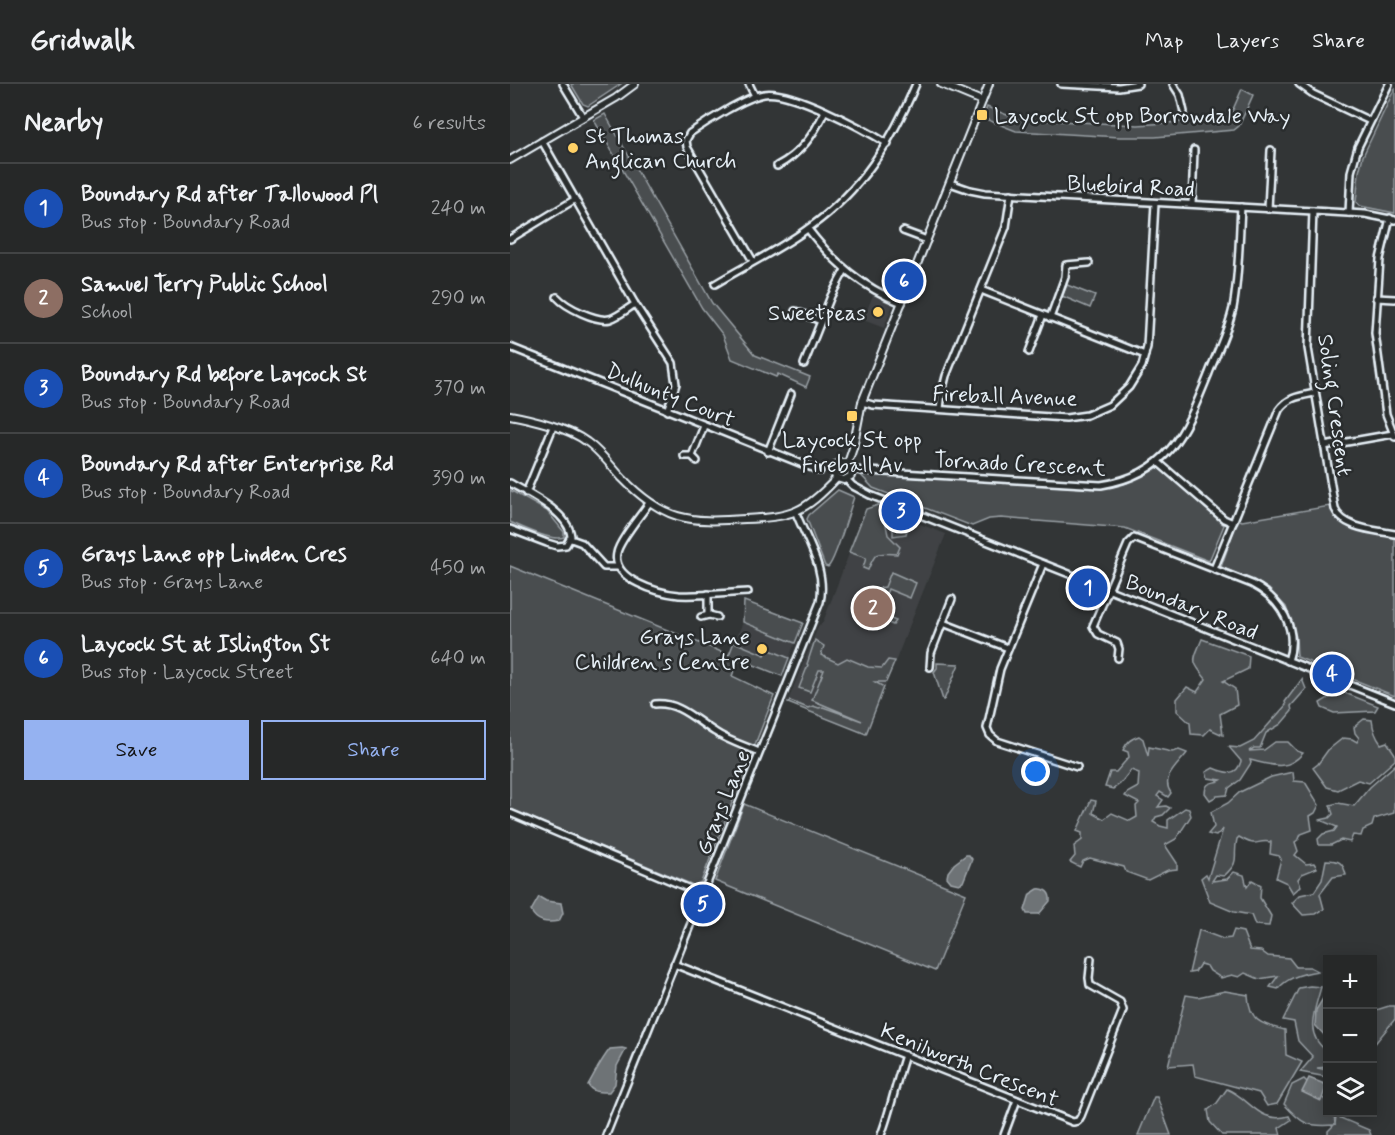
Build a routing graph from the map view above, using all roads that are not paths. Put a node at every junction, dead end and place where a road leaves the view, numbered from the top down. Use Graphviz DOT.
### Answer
graph roads {
  1 [pos="563,84"];
  2 [pos="635,84"];
  3 [pos="749,84"];
  4 [pos="916,84"];
  5 [pos="941,84"];
  6 [pos="989,84"];
  7 [pos="1061,84"];
  8 [pos="1138,84"];
  9 [pos="1173,84"];
  10 [pos="1299,84"];
  11 [pos="1389,84"];
  12 [pos="755,96"];
  13 [pos="982,101"];
  14 [pos="825,111"];
  15 [pos="1184,112"];
  16 [pos="583,117"];
  17 [pos="1370,122"];
  18 [pos="542,141"];
  19 [pos="888,144"];
  20 [pos="1194,150"];
  21 [pos="1271,150"];
  22 [pos="510,160"];
  23 [pos="777,166"];
  24 [pos="950,183"];
  25 [pos="1011,194"];
  26 [pos="574,200"];
  27 [pos="1155,203"];
  28 [pos="1192,204"];
  29 [pos="1240,207"];
  30 [pos="1268,209"];
  31 [pos="1312,211"];
  32 [pos="1349,213"];
  33 [pos="1392,219"];
  34 [pos="808,229"];
  35 [pos="903,231"];
  36 [pos="510,239"];
  37 [pos="927,240"];
  38 [pos="753,261"];
  39 [pos="1089,263"];
  40 [pos="845,270"];
  41 [pos="715,284"];
  42 [pos="981,290"];
  43 [pos="557,297"];
  44 [pos="1377,298"];
  45 [pos="1395,299"];
  46 [pos="902,303"];
  47 [pos="635,304"];
  48 [pos="795,311"];
  49 [pos="1043,315"];
  50 [pos="1050,318"];
  51 [pos="821,321"];
  52 [pos="510,347"];
  53 [pos="1029,352"];
  54 [pos="1145,355"];
  55 [pos="804,364"];
  56 [pos="1315,393"];
  57 [pos="791,394"];
  58 [pos="862,402"];
  59 [pos="940,409"];
  60 [pos="667,411"];
  61 [pos="510,415"];
  62 [pos="704,426"];
  63 [pos="553,427"];
  64 [pos="1394,435"];
  65 [pos="1324,446"];
  66 [pos="768,452"];
  67 [pos="684,456"];
  68 [pos="692,456"];
  69 [pos="697,461"];
  70 [pos="1158,462"];
  71 [pos="848,463"];
  72 [pos="852,470"];
  73 [pos="820,471"];
  74 [pos="837,478"];
  75 [pos="847,480"];
  76 [pos="510,483"];
  77 [pos="526,493"];
  78 [pos="649,503"];
  79 [pos="796,513"];
  80 [pos="1233,523"];
  81 [pos="510,529"];
  82 [pos="1395,534"];
  83 [pos="571,538"];
  84 [pos="1043,564"];
  85 [pos="618,567"];
  86 [pos="1214,569"];
  87 [pos="1109,590"];
  88 [pos="748,592"];
  89 [pos="708,594"];
  90 [pos="952,599"];
  91 [pos="708,615"];
  92 [pos="701,617"];
  93 [pos="717,617"];
  94 [pos="943,623"];
  95 [pos="1008,648"];
  96 [pos="1118,658"];
  97 [pos="1288,661"];
  98 [pos="930,667"];
  99 [pos="655,704"];
  100 [pos="1395,704"];
  101 [pos="759,752"];
  102 [pos="1077,767"];
  103 [pos="510,813"];
  104 [pos="702,894"];
  105 [pos="1091,959"];
  106 [pos="674,964"];
  107 [pos="905,1055"];
  108 [pos="1017,1100"];
  109 [pos="606,1135"];
  110 [pos="882,1135"];
  111 [pos="1004,1135"];
  1 -- 16 [label="street"];
  2 -- 16 [label="street"];
  3 -- 12 [label="street"];
  4 -- 19 [label="street"];
  5 -- 13 [label="street"];
  6 -- 13 [label="street"];
  7 -- 8 [label="street"];
  9 -- 15 [label="street"];
  10 -- 17 [label="street"];
  11 -- 17 [label="street"];
  12 -- 14 [label="street"];
  12 -- 38 [label="street"];
  13 -- 24 [label="street"];
  14 -- 19 [label="street"];
  14 -- 23 [label="street"];
  16 -- 18 [label="street"];
  17 -- 32 [label="street"];
  18 -- 22 [label="street"];
  18 -- 26 [label="street"];
  19 -- 34 [label="street"];
  20 -- 28 [label="street"];
  21 -- 30 [label="street"];
  24 -- 25 [label="street, Bluebird Road"];
  24 -- 37 [label="street"];
  25 -- 27 [label="street, Bluebird Road"];
  25 -- 42 [label="street"];
  26 -- 36 [label="street"];
  26 -- 47 [label="street"];
  27 -- 28 [label="street, Bluebird Road"];
  27 -- 54 [label="street, Fireball Avenue"];
  28 -- 29 [label="street, Bluebird Road"];
  29 -- 30 [label="street, Bluebird Road"];
  29 -- 70 [label="street, Tornado Crescent"];
  30 -- 31 [label="street, Bluebird Road"];
  31 -- 32 [label="street"];
  31 -- 56 [label="street, Soling Crescent"];
  32 -- 33 [label="street"];
  33 -- 44 [label="street"];
  34 -- 38 [label="street"];
  34 -- 40 [label="street"];
  35 -- 37 [label="street"];
  37 -- 46 [label="street"];
  38 -- 41 [label="street"];
  39 -- 50 [label="street"];
  40 -- 46 [label="street"];
  40 -- 51 [label="street"];
  42 -- 49 [label="street"];
  42 -- 59 [label="street"];
  43 -- 47 [label="street"];
  44 -- 45 [label="street"];
  44 -- 64 [label="street"];
  46 -- 58 [label="street"];
  47 -- 60 [label="street"];
  48 -- 51 [label="street"];
  49 -- 50 [label="street"];
  49 -- 53 [label="street"];
  50 -- 54 [label="street"];
  51 -- 55 [label="street"];
  52 -- 60 [label="street, Dulhunty Court"];
  54 -- 59 [label="street, Fireball Avenue"];
  56 -- 65 [label="street, Soling Crescent"];
  56 -- 80 [label="street"];
  57 -- 66 [label="street"];
  58 -- 59 [label="street, Fireball Avenue"];
  58 -- 71 [label="street"];
  60 -- 62 [label="street, Dulhunty Court"];
  61 -- 63 [label="street"];
  62 -- 66 [label="street, Dulhunty Court"];
  62 -- 68 [label="street"];
  63 -- 77 [label="street"];
  63 -- 78 [label="street"];
  64 -- 65 [label="street"];
  65 -- 82 [label="street, Soling Crescent"];
  66 -- 73 [label="street, Dulhunty Court"];
  67 -- 68 [label="street"];
  68 -- 69 [label="street"];
  70 -- 72 [label="street, Tornado Crescent"];
  70 -- 80 [label="street"];
  71 -- 72 [label="street"];
  71 -- 74 [label="street"];
  72 -- 75 [label="street"];
  74 -- 75 [label="street"];
  74 -- 79 [label="street"];
  75 -- 84 [label="street, Boundary Road"];
  76 -- 77 [label="street"];
  77 -- 83 [label="street"];
  78 -- 79 [label="street"];
  78 -- 85 [label="street"];
  79 -- 101 [label="street, Grays Lane"];
  80 -- 86 [label="street"];
  81 -- 83 [label="street"];
  83 -- 85 [label="street"];
  84 -- 87 [label="street, Boundary Road"];
  84 -- 95 [label="street"];
  85 -- 89 [label="street"];
  86 -- 87 [label="street"];
  86 -- 97 [label="street"];
  87 -- 96 [label="street"];
  87 -- 97 [label="street, Boundary Road"];
  88 -- 89 [label="street"];
  89 -- 91 [label="street"];
  90 -- 94 [label="street"];
  91 -- 92 [label="street"];
  91 -- 93 [label="street"];
  94 -- 95 [label="street"];
  94 -- 98 [label="street"];
  95 -- 102 [label="street"];
  97 -- 100 [label="street, Boundary Road"];
  99 -- 101 [label="street"];
  101 -- 104 [label="street, Grays Lane"];
  103 -- 104 [label="street"];
  104 -- 106 [label="street, Grays Lane"];
  105 -- 108 [label="street, Kenilworth Crescent"];
  106 -- 107 [label="street, Kenilworth Crescent"];
  106 -- 109 [label="street, Grays Lane"];
  107 -- 108 [label="street, Kenilworth Crescent"];
  107 -- 110 [label="street"];
  108 -- 111 [label="street"];
}
